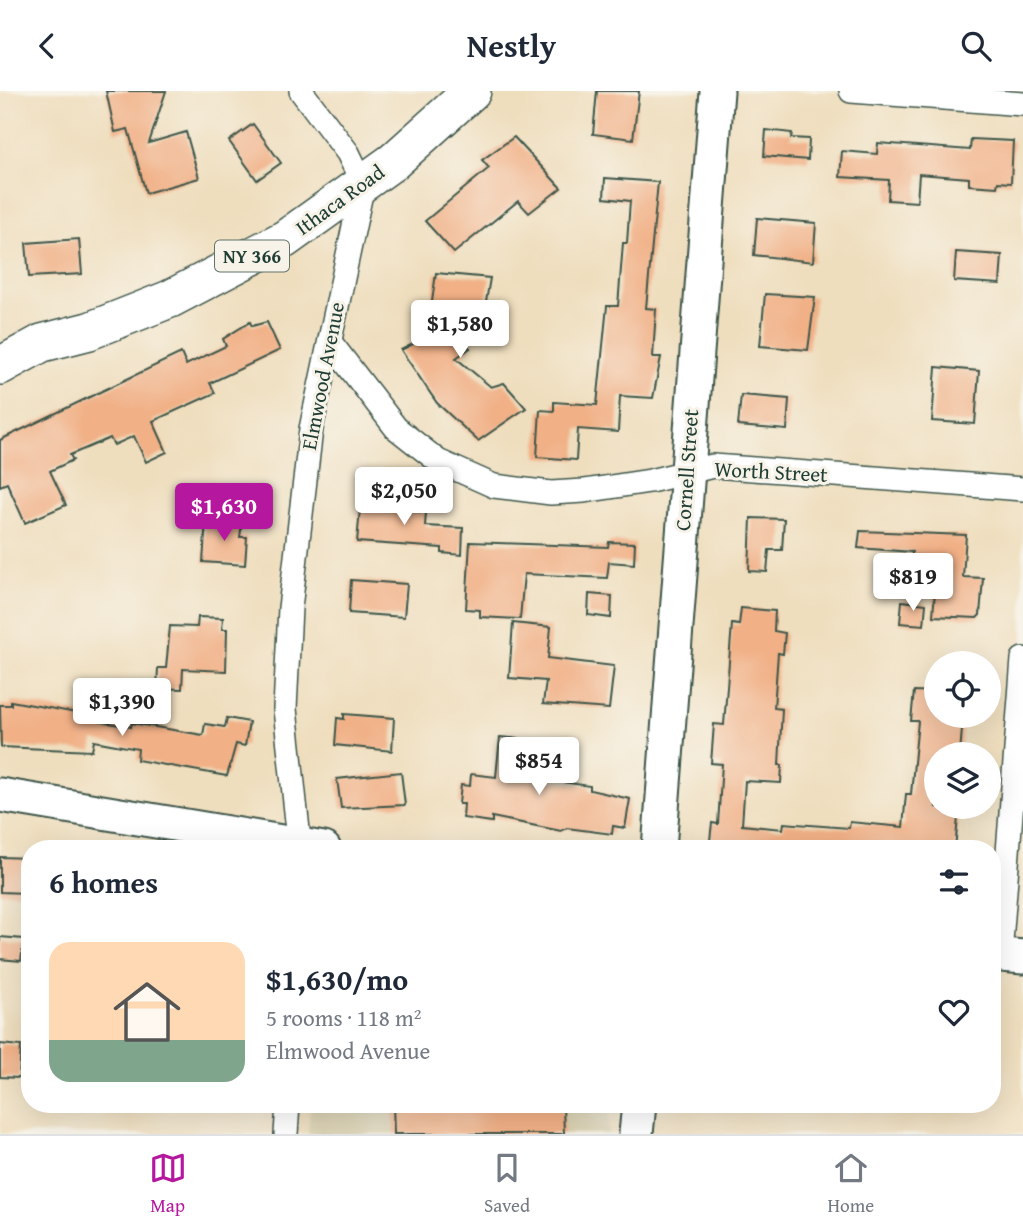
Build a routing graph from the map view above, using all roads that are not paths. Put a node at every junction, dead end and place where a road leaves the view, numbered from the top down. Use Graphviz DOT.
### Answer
graph roads {
  1 [pos="301,91"];
  2 [pos="472,91"];
  3 [pos="717,91"];
  4 [pos="852,91"];
  5 [pos="1023,104"];
  6 [pos="363,184"];
  7 [pos="330,342"];
  8 [pos="0,344"];
  9 [pos="41,344"];
  10 [pos="0,366"];
  11 [pos="687,471"];
  12 [pos="1023,489"];
  13 [pos="1023,659"];
  14 [pos="0,796"];
  15 [pos="266,840"];
  16 [pos="307,840"];
  17 [pos="660,840"];
  18 [pos="1005,955"];
  19 [pos="287,1113"];
  20 [pos="638,1113"];
  21 [pos="286,1134"];
  22 [pos="636,1134"];
  1 -- 6 [label="street"];
  2 -- 6 [label="main road, Ithaca Road / NY 366"];
  3 -- 11 [label="street, Cornell Street"];
  4 -- 5 [label="street"];
  6 -- 7 [label="street, Elmwood Avenue"];
  6 -- 9 [label="main road, Ithaca Road / NY 366"];
  7 -- 11 [label="street, Worth Street"];
  7 -- 16 [label="street, Elmwood Avenue"];
  8 -- 9 [label="street"];
  9 -- 10 [label="main road, Ithaca Road / NY 366"];
  11 -- 12 [label="street, Worth Street"];
  11 -- 17 [label="street, Cornell Street"];
  13 -- 18 [label="street"];
  14 -- 15 [label="street"];
  19 -- 21 [label="street"];
  20 -- 22 [label="street"];
}
